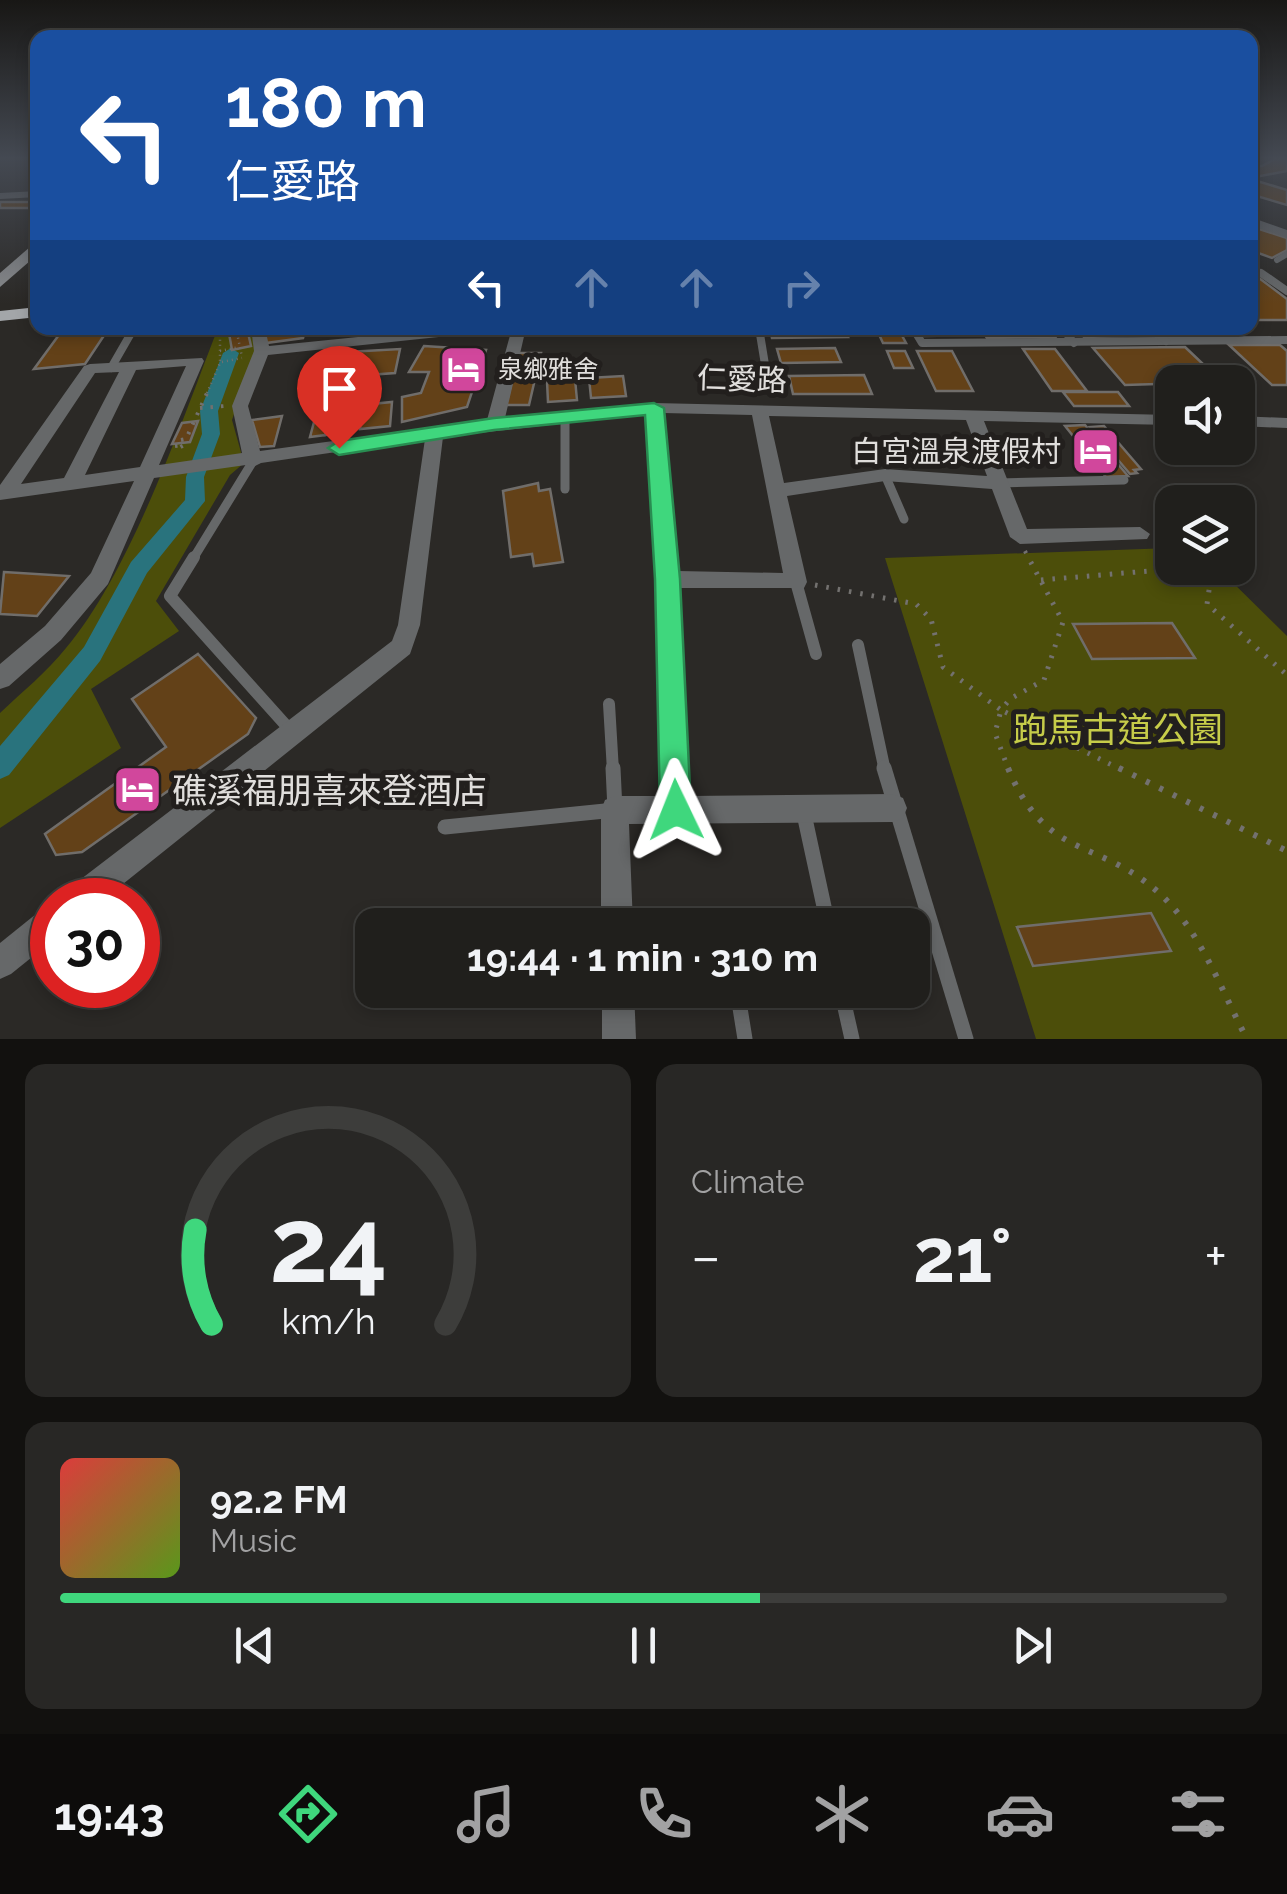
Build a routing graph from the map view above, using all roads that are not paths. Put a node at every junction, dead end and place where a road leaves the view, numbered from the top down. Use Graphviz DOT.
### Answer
graph roads {
  1 [pos="1258,225"];
  2 [pos="1287,234"];
  3 [pos="30,253"];
  4 [pos="1287,254"];
  5 [pos="1277,260"];
  6 [pos="1261,273"];
  7 [pos="0,282"];
  8 [pos="1287,291"];
  9 [pos="30,316"];
  10 [pos="0,319"];
  11 [pos="131,335"];
  12 [pos="259,335"];
  13 [pos="363,335"];
  14 [pos="518,335"];
  15 [pos="760,335"];
  16 [pos="917,335"];
  17 [pos="1068,335"];
  18 [pos="1159,335"];
  19 [pos="1287,340"];
  20 [pos="1166,342"];
  21 [pos="1074,343"];
  22 [pos="262,351"];
  23 [pos="120,367"];
  24 [pos="768,383"];
  25 [pos="654,408"];
  26 [pos="758,410"];
  27 [pos="974,415"];
  28 [pos="565,416"];
  29 [pos="1155,420"];
  30 [pos="494,424"];
  31 [pos="1255,424"];
  32 [pos="1283,427"];
  33 [pos="435,434"];
  34 [pos="254,461"];
  35 [pos="149,474"];
  36 [pos="885,474"];
  37 [pos="1124,480"];
  38 [pos="997,483"];
  39 [pos="70,485"];
  40 [pos="565,489"];
  41 [pos="776,491"];
  42 [pos="2,492"];
  43 [pos="904,518"];
  44 [pos="1140,534"];
  45 [pos="668,579"];
  46 [pos="796,582"];
  47 [pos="858,645"];
  48 [pos="816,654"];
  49 [pos="0,679"];
  50 [pos="609,704"];
  51 [pos="291,730"];
  52 [pos="803,808"];
  53 [pos="893,808"];
  54 [pos="615,810"];
  55 [pos="676,810"];
  56 [pos="444,827"];
  57 [pos="106,878"];
  58 [pos="617,908"];
  59 [pos="824,908"];
  60 [pos="30,938"];
  61 [pos="0,962"];
  62 [pos="618,1008"];
  63 [pos="740,1008"];
  64 [pos="845,1008"];
  65 [pos="619,1039"];
  66 [pos="746,1039"];
  67 [pos="852,1039"];
  68 [pos="966,1039"];
  1 -- 2 [label="street"];
  3 -- 7 [label="street"];
  4 -- 5 [label="lane"];
  6 -- 8 [label="lane"];
  9 -- 10 [label="main road"];
  11 -- 23 [label="lane"];
  12 -- 22 [label="street"];
  13 -- 22 [label="street"];
  14 -- 30 [label="street"];
  15 -- 24 [label="lane"];
  16 -- 21 [label="lane"];
  17 -- 21 [label="lane"];
  18 -- 20 [label="lane"];
  19 -- 20 [label="lane"];
  20 -- 21 [label="lane"];
  22 -- 34 [label="street"];
  23 -- 35 [label="street"];
  23 -- 39 [label="street"];
  23 -- 42 [label="street"];
  25 -- 26 [label="street, 仁愛路"];
  25 -- 28 [label="street, 仁愛路"];
  25 -- 45 [label="street"];
  26 -- 27 [label="street, 仁愛路"];
  26 -- 41 [label="street"];
  27 -- 29 [label="street, 仁愛路"];
  27 -- 38 [label="street"];
  28 -- 30 [label="street, 仁愛路"];
  28 -- 40 [label="lane"];
  30 -- 33 [label="street, 仁愛路"];
  31 -- 32 [label="street"];
  33 -- 34 [label="street, 仁愛路"];
  33 -- 51 [label="street"];
  34 -- 35 [label="street, 仁愛路"];
  34 -- 51 [label="lane"];
  35 -- 39 [label="street, 仁愛路"];
  35 -- 49 [label="street"];
  36 -- 38 [label="street"];
  36 -- 41 [label="street"];
  36 -- 43 [label="lane"];
  37 -- 38 [label="lane"];
  38 -- 44 [label="street"];
  39 -- 42 [label="street, 仁愛路"];
  41 -- 46 [label="street"];
  45 -- 46 [label="street"];
  45 -- 55 [label="street"];
  46 -- 48 [label="lane"];
  47 -- 53 [label="lane"];
  50 -- 54 [label="lane"];
  51 -- 57 [label="street"];
  52 -- 53 [label="street"];
  52 -- 55 [label="street"];
  52 -- 59 [label="lane"];
  53 -- 68 [label="lane"];
  54 -- 55 [label="street"];
  54 -- 56 [label="lane"];
  54 -- 58 [label="street"];
  60 -- 61 [label="street"];
  62 -- 65 [label="street"];
  63 -- 66 [label="lane"];
  64 -- 67 [label="lane"];
}
